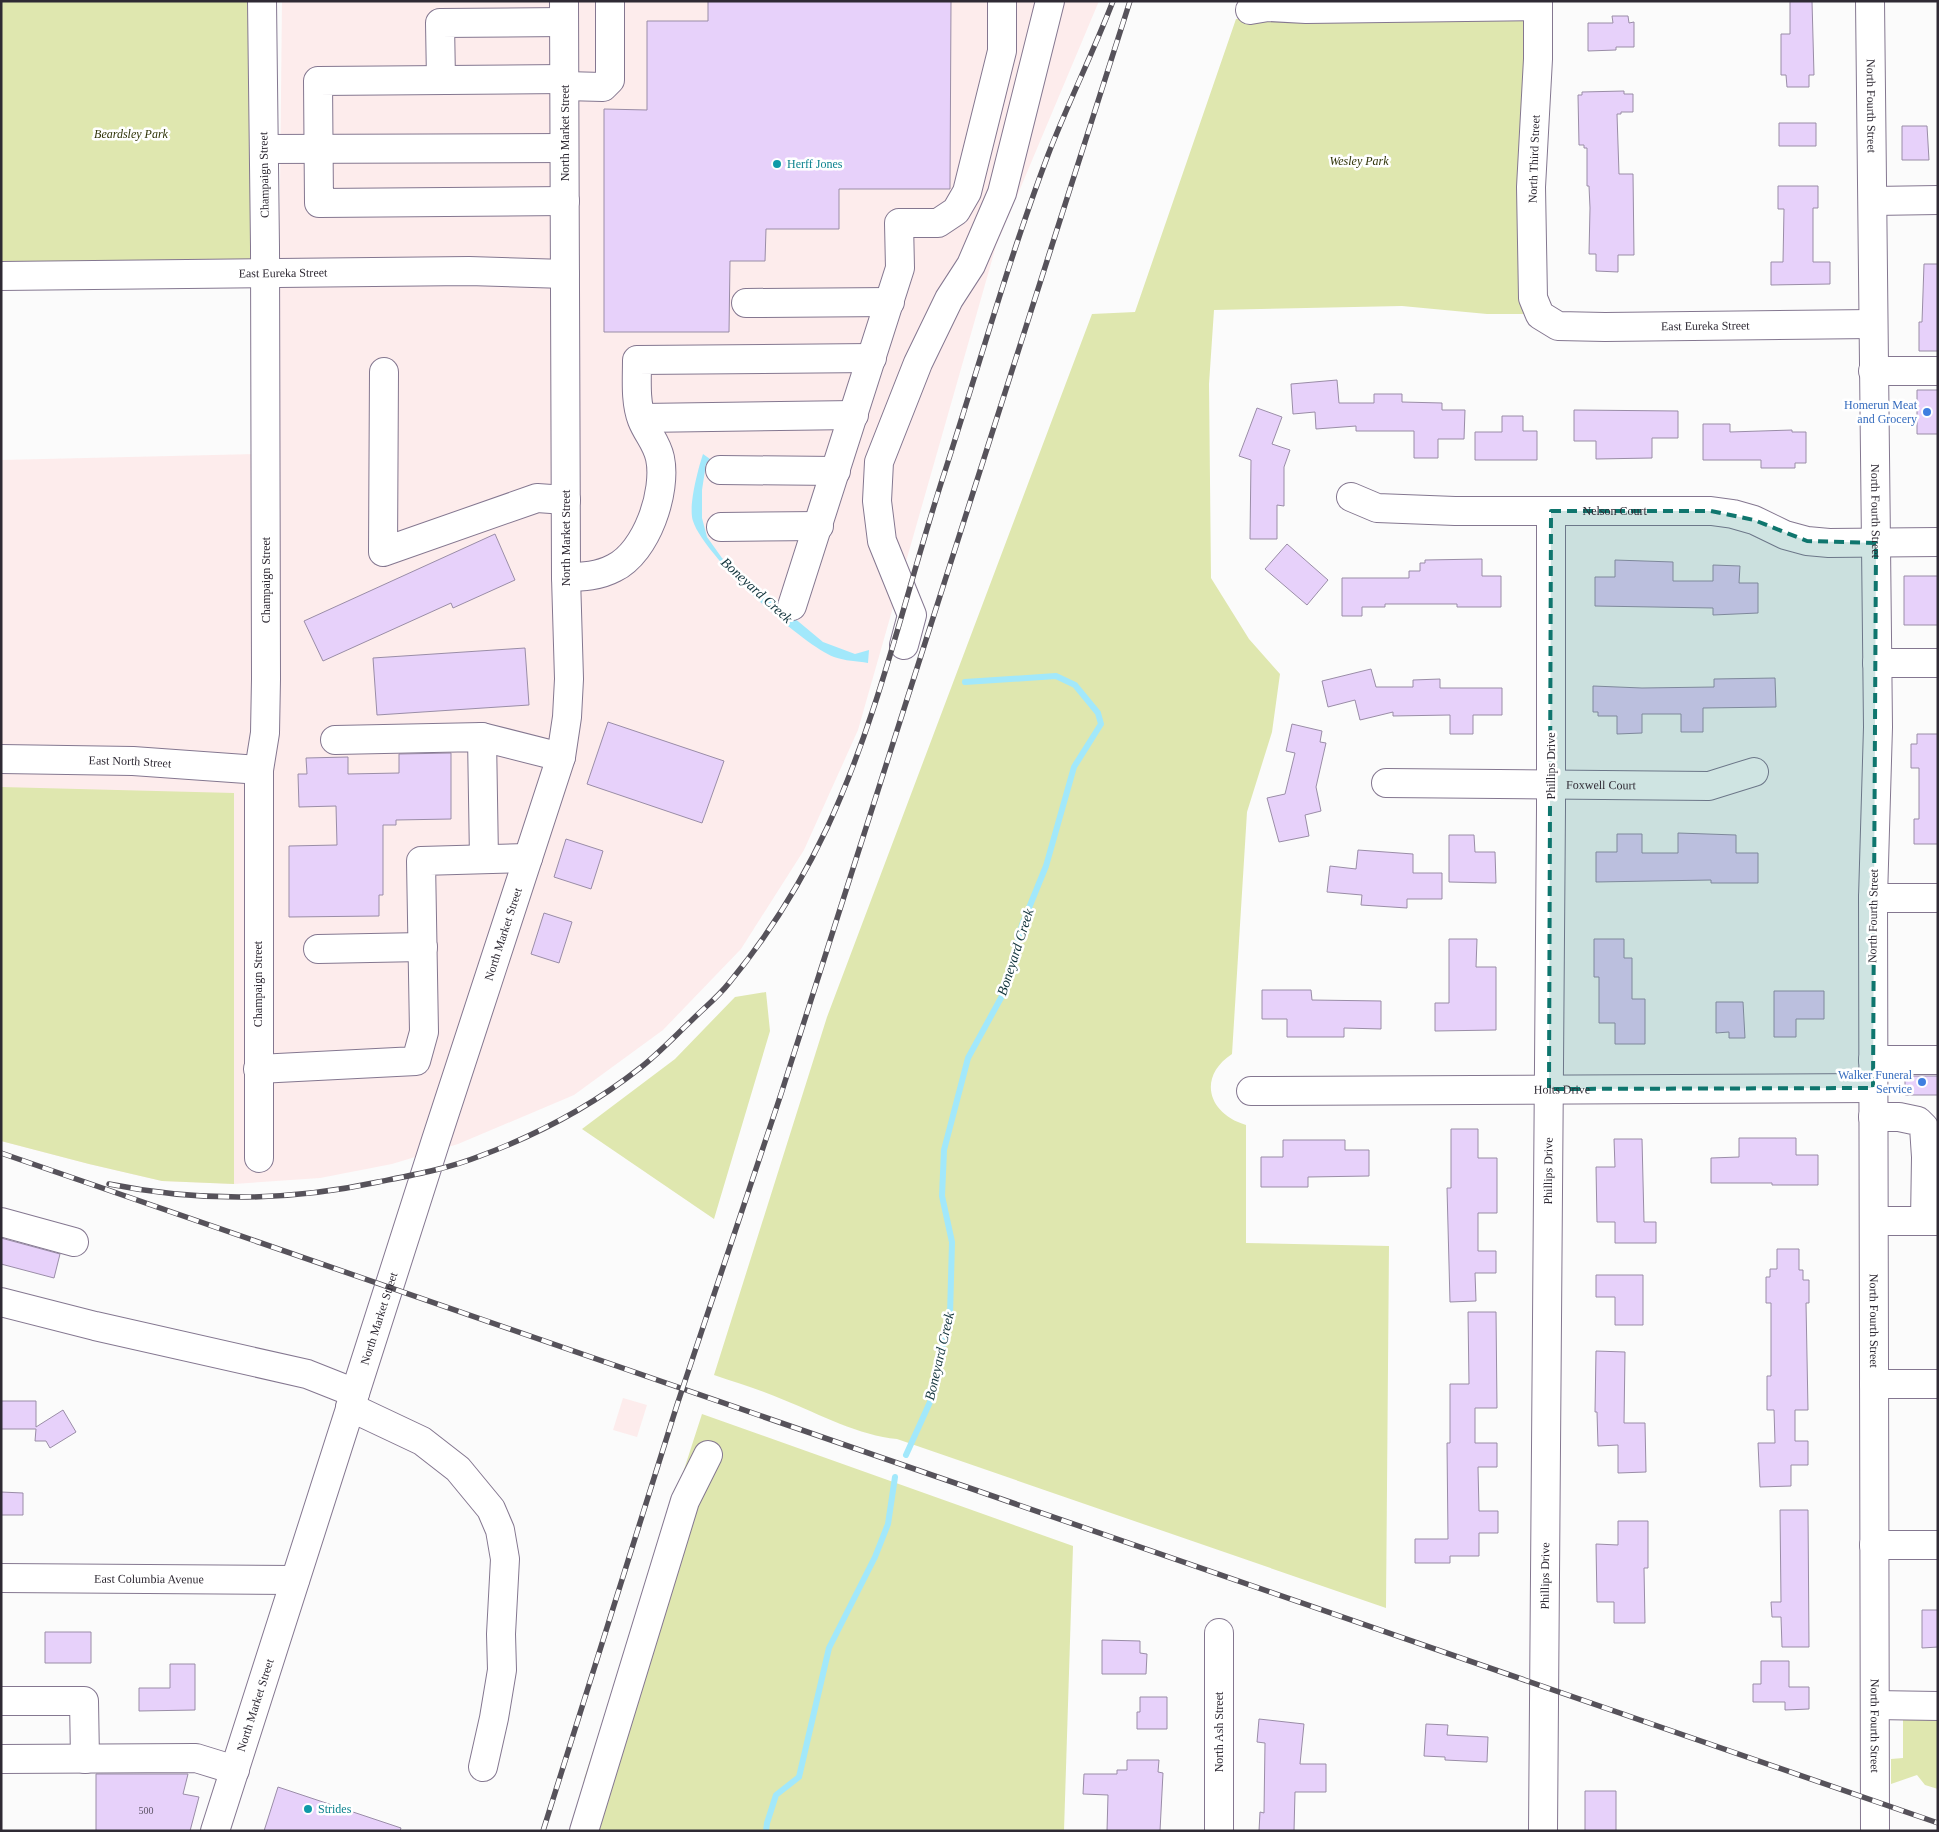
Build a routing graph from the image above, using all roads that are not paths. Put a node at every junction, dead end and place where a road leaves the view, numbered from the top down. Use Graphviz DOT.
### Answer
graph roads {
  1 [pos="262,1"];
  2 [pos="610,1"];
  3 [pos="1002,1"];
  4 [pos="1050,1"];
  5 [pos="1870,1"];
  6 [pos="1538,3"];
  7 [pos="1267,6"];
  8 [pos="564,12"];
  9 [pos="441,80"];
  10 [pos="565,82"];
  11 [pos="564,148"];
  12 [pos="264,149"];
  13 [pos="318,149"];
  14 [pos="1938,200"];
  15 [pos="565,201"];
  16 [pos="1872,201"];
  17 [pos="265,273"];
  18 [pos="565,274"];
  19 [pos="1,276"];
  20 [pos="890,302"];
  21 [pos="746,303"];
  22 [pos="1540,315"];
  23 [pos="1873,324"];
  24 [pos="872,358"];
  25 [pos="1873,371"];
  26 [pos="1938,371"];
  27 [pos="384,372"];
  28 [pos="854,415"];
  29 [pos="642,418"];
  30 [pos="720,470"];
  31 [pos="836,470"];
  32 [pos="1351,497"];
  33 [pos="566,500"];
  34 [pos="1550,511"];
  35 [pos="819,526"];
  36 [pos="721,527"];
  37 [pos="1876,542"];
  38 [pos="1938,542"];
  39 [pos="566,577"];
  40 [pos="792,606"];
  41 [pos="904,645"];
  42 [pos="1938,663"];
  43 [pos="1877,664"];
  44 [pos="482,737"];
  45 [pos="335,740"];
  46 [pos="561,756"];
  47 [pos="1,759"];
  48 [pos="259,770"];
  49 [pos="1754,772"];
  50 [pos="1386,783"];
  51 [pos="1551,786"];
  52 [pos="528,858"];
  53 [pos="484,859"];
  54 [pos="1872,898"];
  55 [pos="1938,898"];
  56 [pos="423,947"];
  57 [pos="318,949"];
  58 [pos="1873,1060"];
  59 [pos="1938,1060"];
  60 [pos="258,1069"];
  61 [pos="1872,1088"];
  62 [pos="1549,1089"];
  63 [pos="1251,1091"];
  64 [pos="1873,1117"];
  65 [pos="259,1158"];
  66 [pos="1874,1221"];
  67 [pos="1931,1221"];
  68 [pos="1,1222"];
  69 [pos="74,1242"];
  70 [pos="1,1302"];
  71 [pos="1874,1384"];
  72 [pos="1938,1384"];
  73 [pos="353,1400"];
  74 [pos="708,1456"];
  75 [pos="1938,1545"];
  76 [pos="1874,1546"];
  77 [pos="1,1578"];
  78 [pos="295,1580"];
  79 [pos="1219,1634"];
  80 [pos="1,1701"];
  81 [pos="1875,1705"];
  82 [pos="1938,1706"];
  83 [pos="1,1759"];
  84 [pos="85,1759"];
  85 [pos="483,1767"];
  86 [pos="235,1770"];
  87 [pos="215,1831"];
  88 [pos="584,1831"];
  89 [pos="1219,1831"];
  90 [pos="1543,1831"];
  91 [pos="1875,1831"];
  1 -- 12 [label="street, Champaign Street"];
  2 -- 10 [label="street"];
  3 -- 20 [label="street"];
  4 -- 41 [label="street"];
  5 -- 16 [label="street, North Fourth Street"];
  6 -- 7 [label="street"];
  6 -- 22 [label="street, North Third Street"];
  8 -- 9 [label="street"];
  8 -- 10 [label="street, North Market Street"];
  9 -- 10 [label="street"];
  9 -- 13 [label="street"];
  10 -- 11 [label="street, North Market Street"];
  11 -- 13 [label="street"];
  11 -- 15 [label="street, North Market Street"];
  12 -- 13 [label="street"];
  12 -- 17 [label="street, Champaign Street"];
  13 -- 15 [label="street"];
  14 -- 16 [label="street"];
  15 -- 18 [label="street, North Market Street"];
  16 -- 23 [label="street, North Fourth Street"];
  17 -- 18 [label="street, East Eureka Street"];
  17 -- 19 [label="street, East Eureka Street"];
  17 -- 48 [label="street, Champaign Street"];
  18 -- 33 [label="street, North Market Street"];
  20 -- 21 [label="street"];
  20 -- 24 [label="street"];
  22 -- 23 [label="street, East Eureka Street"];
  23 -- 25 [label="street, North Fourth Street"];
  24 -- 28 [label="street"];
  24 -- 29 [label="street"];
  25 -- 26 [label="street"];
  25 -- 37 [label="street, North Fourth Street"];
  27 -- 33 [label="street"];
  28 -- 29 [label="street"];
  28 -- 31 [label="street"];
  29 -- 39 [label="street"];
  30 -- 31 [label="street"];
  31 -- 35 [label="street"];
  32 -- 34 [label="street, Nelson Court"];
  33 -- 39 [label="street, North Market Street"];
  34 -- 37 [label="street, Nelson Court"];
  34 -- 51 [label="street, Phillips Drive"];
  35 -- 36 [label="street"];
  35 -- 40 [label="street"];
  37 -- 38 [label="street, Nelson Court"];
  37 -- 43 [label="street, North Fourth Street"];
  39 -- 46 [label="street, North Market Street"];
  42 -- 43 [label="street"];
  43 -- 54 [label="street, North Fourth Street"];
  44 -- 45 [label="street"];
  44 -- 46 [label="street"];
  44 -- 53 [label="street"];
  46 -- 52 [label="street, North Market Street"];
  47 -- 48 [label="street, East North Street"];
  48 -- 60 [label="street, Champaign Street"];
  49 -- 51 [label="street, Foxwell Court"];
  50 -- 51 [label="street, Foxwell Court"];
  51 -- 62 [label="street, Phillips Drive"];
  52 -- 53 [label="street"];
  52 -- 73 [label="street, North Market Street"];
  53 -- 56 [label="street"];
  54 -- 55 [label="street"];
  54 -- 58 [label="street, North Fourth Street"];
  56 -- 57 [label="street"];
  56 -- 60 [label="street"];
  58 -- 59 [label="street"];
  58 -- 61 [label="street, North Fourth Street"];
  60 -- 65 [label="street, Champaign Street"];
  61 -- 62 [label="street, Holts Drive"];
  61 -- 64 [label="street, North Fourth Street"];
  62 -- 63 [label="street, Holts Drive"];
  62 -- 90 [label="street, Phillips Drive"];
  64 -- 66 [label="street, North Fourth Street"];
  64 -- 67 [label="street"];
  66 -- 67 [label="street"];
  66 -- 71 [label="street, North Fourth Street"];
  68 -- 69 [label="street"];
  70 -- 73 [label="street"];
  71 -- 72 [label="street"];
  71 -- 76 [label="street, North Fourth Street"];
  73 -- 78 [label="street, North Market Street"];
  73 -- 85 [label="street"];
  74 -- 88 [label="street"];
  75 -- 76 [label="street"];
  76 -- 81 [label="street, North Fourth Street"];
  77 -- 78 [label="street, East Columbia Avenue"];
  78 -- 86 [label="street, North Market Street"];
  79 -- 89 [label="street, North Ash Street"];
  80 -- 84 [label="street"];
  81 -- 82 [label="street"];
  81 -- 91 [label="street, North Fourth Street"];
  83 -- 84 [label="street"];
  84 -- 86 [label="street"];
  86 -- 87 [label="street, North Market Street"];
}
